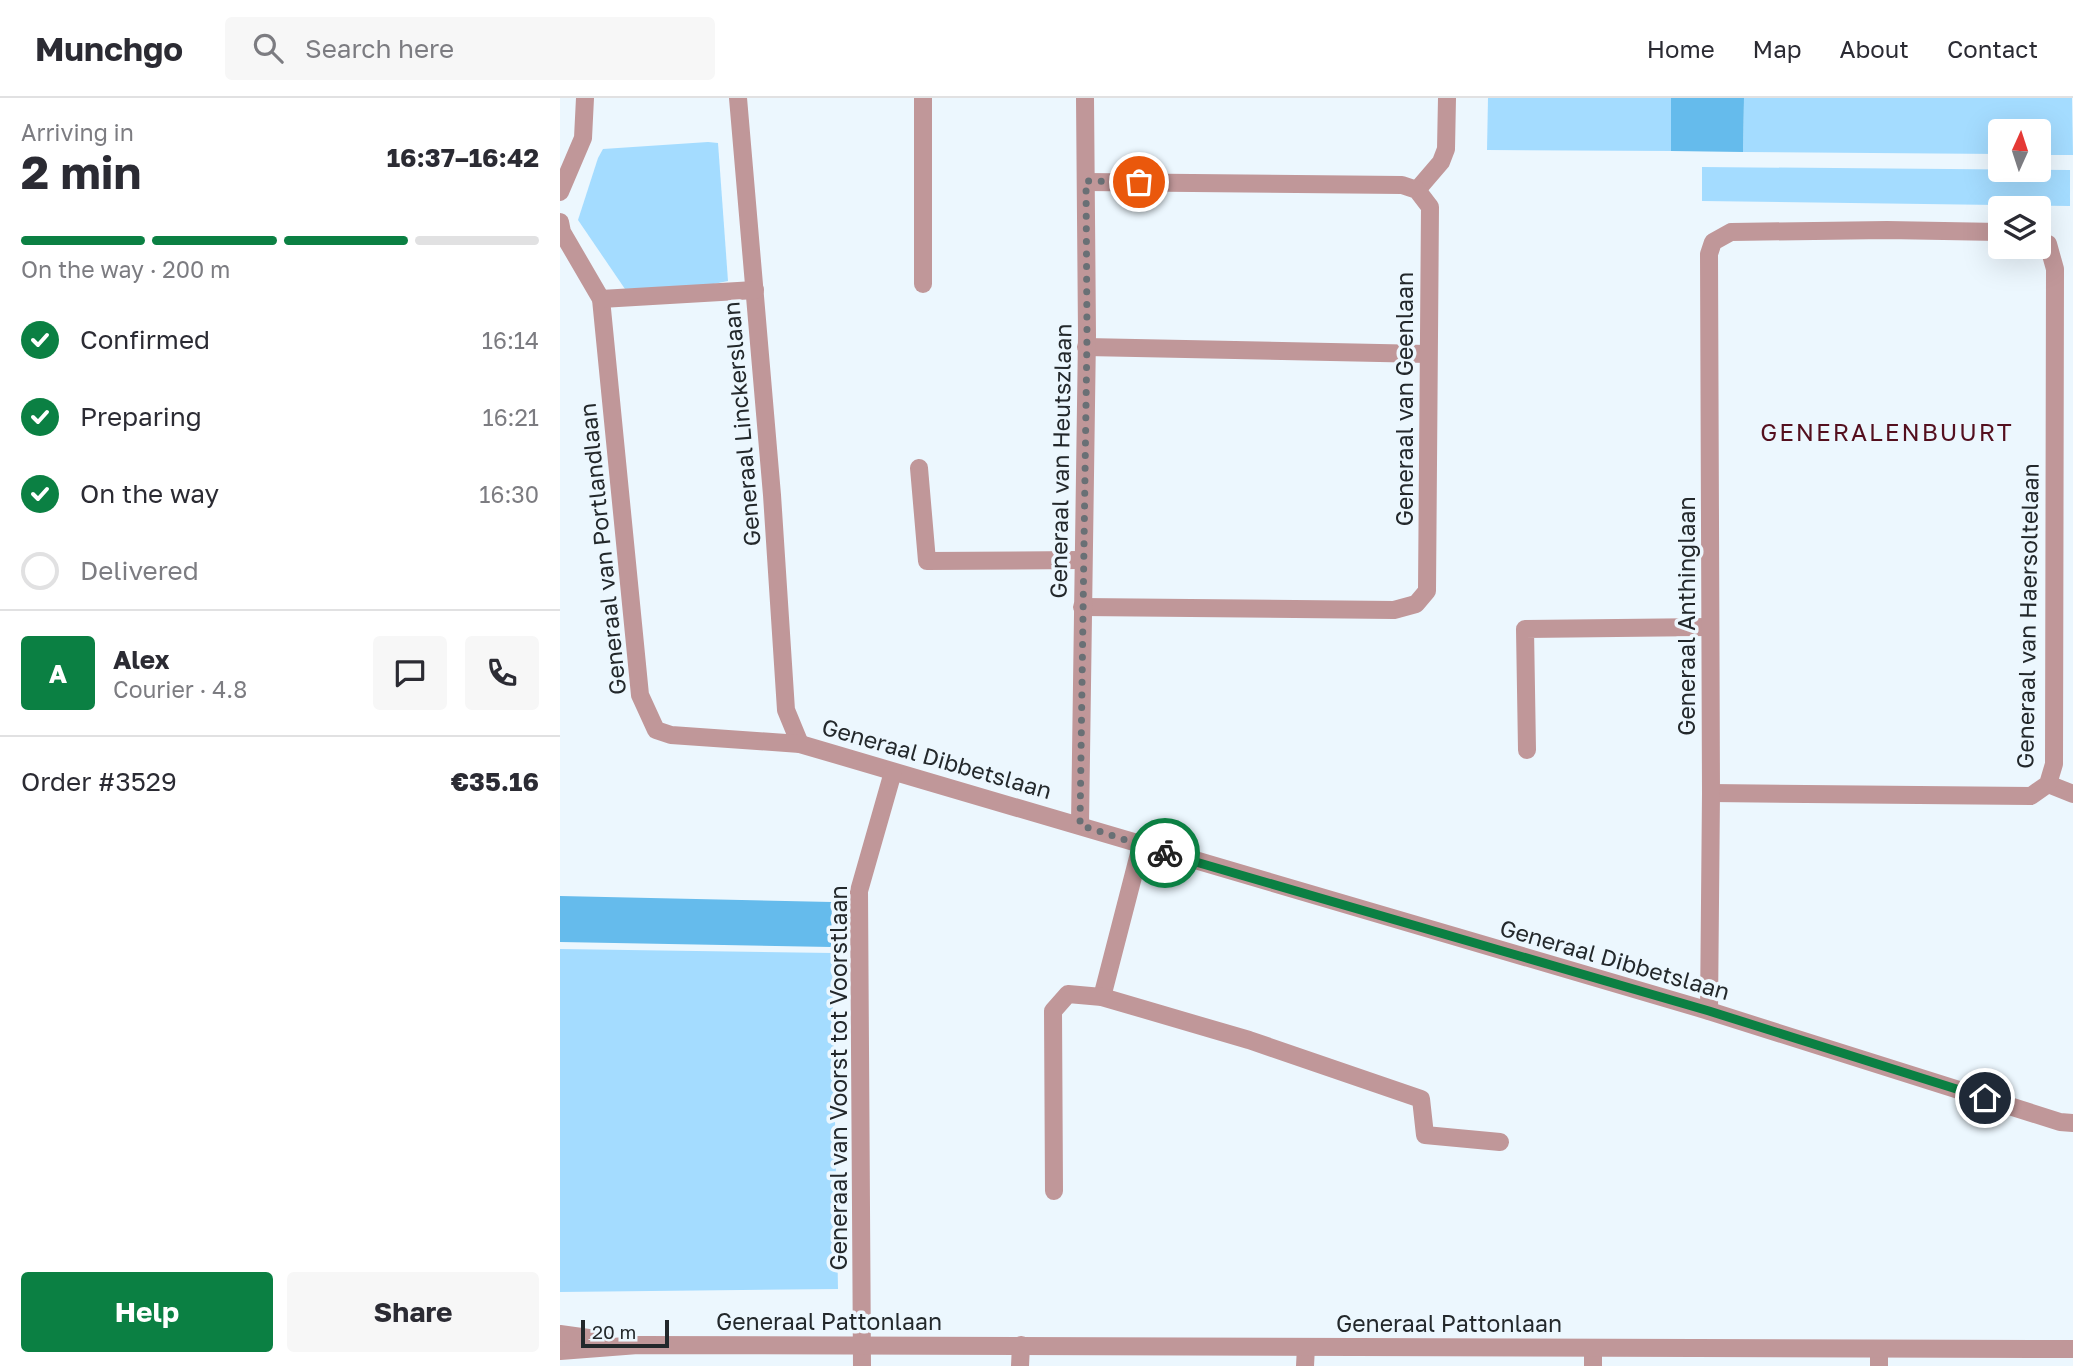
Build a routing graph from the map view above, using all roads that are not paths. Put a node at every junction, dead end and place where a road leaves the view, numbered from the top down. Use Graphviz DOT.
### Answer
graph roads {
  1 [pos="585,98"];
  2 [pos="738,98"];
  3 [pos="923,98"];
  4 [pos="1085,98"];
  5 [pos="1447,98"];
  6 [pos="1086,181"];
  7 [pos="1417,190"];
  8 [pos="560,192"];
  9 [pos="560,222"];
  10 [pos="1988,232"];
  11 [pos="2051,255"];
  12 [pos="923,284"];
  13 [pos="755,290"];
  14 [pos="601,299"];
  15 [pos="1086,347"];
  16 [pos="1428,354"];
  17 [pos="919,468"];
  18 [pos="1082,560"];
  19 [pos="1082,607"];
  20 [pos="1709,627"];
  21 [pos="800,744"];
  22 [pos="1527,750"];
  23 [pos="893,772"];
  24 [pos="2048,785"];
  25 [pos="1711,793"];
  26 [pos="2073,794"];
  27 [pos="1080,825"];
  28 [pos="1141,846"];
  29 [pos="1102,997"];
  30 [pos="1709,1011"];
  31 [pos="2073,1123"];
  32 [pos="1500,1142"];
  33 [pos="1054,1191"];
  34 [pos="560,1334"];
  35 [pos="638,1345"];
  36 [pos="1021,1345"];
  37 [pos="862,1346"];
  38 [pos="1306,1347"];
  39 [pos="2073,1349"];
  40 [pos="560,1350"];
  41 [pos="1593,1357"];
  42 [pos="1879,1358"];
  43 [pos="862,1366"];
  44 [pos="1020,1366"];
  45 [pos="1305,1366"];
  1 -- 8 [label="street"];
  2 -- 13 [label="street, Generaal Linckerslaan"];
  3 -- 12 [label="street"];
  4 -- 6 [label="street, Generaal van Heutszlaan"];
  5 -- 7 [label="street"];
  6 -- 7 [label="street"];
  6 -- 15 [label="street, Generaal van Heutszlaan"];
  7 -- 16 [label="street, Generaal van Geenlaan"];
  9 -- 14 [label="street, Generaal van Portlandlaan"];
  10 -- 20 [label="street, Generaal Anthinglaan"];
  11 -- 24 [label="street, Generaal van Haersoltelaan"];
  13 -- 14 [label="street"];
  13 -- 21 [label="street, Generaal Linckerslaan"];
  14 -- 21 [label="street, Generaal van Portlandlaan"];
  15 -- 16 [label="street"];
  15 -- 18 [label="street, Generaal van Heutszlaan"];
  16 -- 19 [label="street, Generaal van Geenlaan"];
  17 -- 18 [label="street"];
  18 -- 19 [label="street, Generaal van Heutszlaan"];
  19 -- 27 [label="street, Generaal van Heutszlaan"];
  20 -- 22 [label="street"];
  20 -- 25 [label="street, Generaal Anthinglaan"];
  21 -- 23 [label="street, Generaal Dibbetslaan"];
  23 -- 27 [label="street, Generaal Dibbetslaan"];
  23 -- 37 [label="street, Generaal van Voorst tot Voorstlaan"];
  24 -- 25 [label="street, Generaal van Haersoltelaan"];
  24 -- 26 [label="street"];
  25 -- 30 [label="street, Generaal Anthinglaan"];
  27 -- 28 [label="street, Generaal Dibbetslaan"];
  28 -- 29 [label="street"];
  28 -- 30 [label="street, Generaal Dibbetslaan"];
  29 -- 32 [label="street"];
  29 -- 33 [label="street"];
  30 -- 31 [label="street, Generaal Dibbetslaan"];
  34 -- 35 [label="street, Generaal Pattonlaan"];
  35 -- 37 [label="street, Generaal Pattonlaan"];
  35 -- 40 [label="street, Generaal Pattonlaan"];
  36 -- 37 [label="street, Generaal Pattonlaan"];
  36 -- 38 [label="street, Generaal Pattonlaan"];
  36 -- 44 [label="street"];
  37 -- 43 [label="street, Generaal van Voorst tot Voorstlaan"];
  38 -- 41 [label="street, Generaal Pattonlaan"];
  38 -- 45 [label="street, Generaal Pattonlaan"];
  39 -- 42 [label="street, Generaal Pattonlaan"];
  41 -- 42 [label="street, Generaal Pattonlaan"];
}
